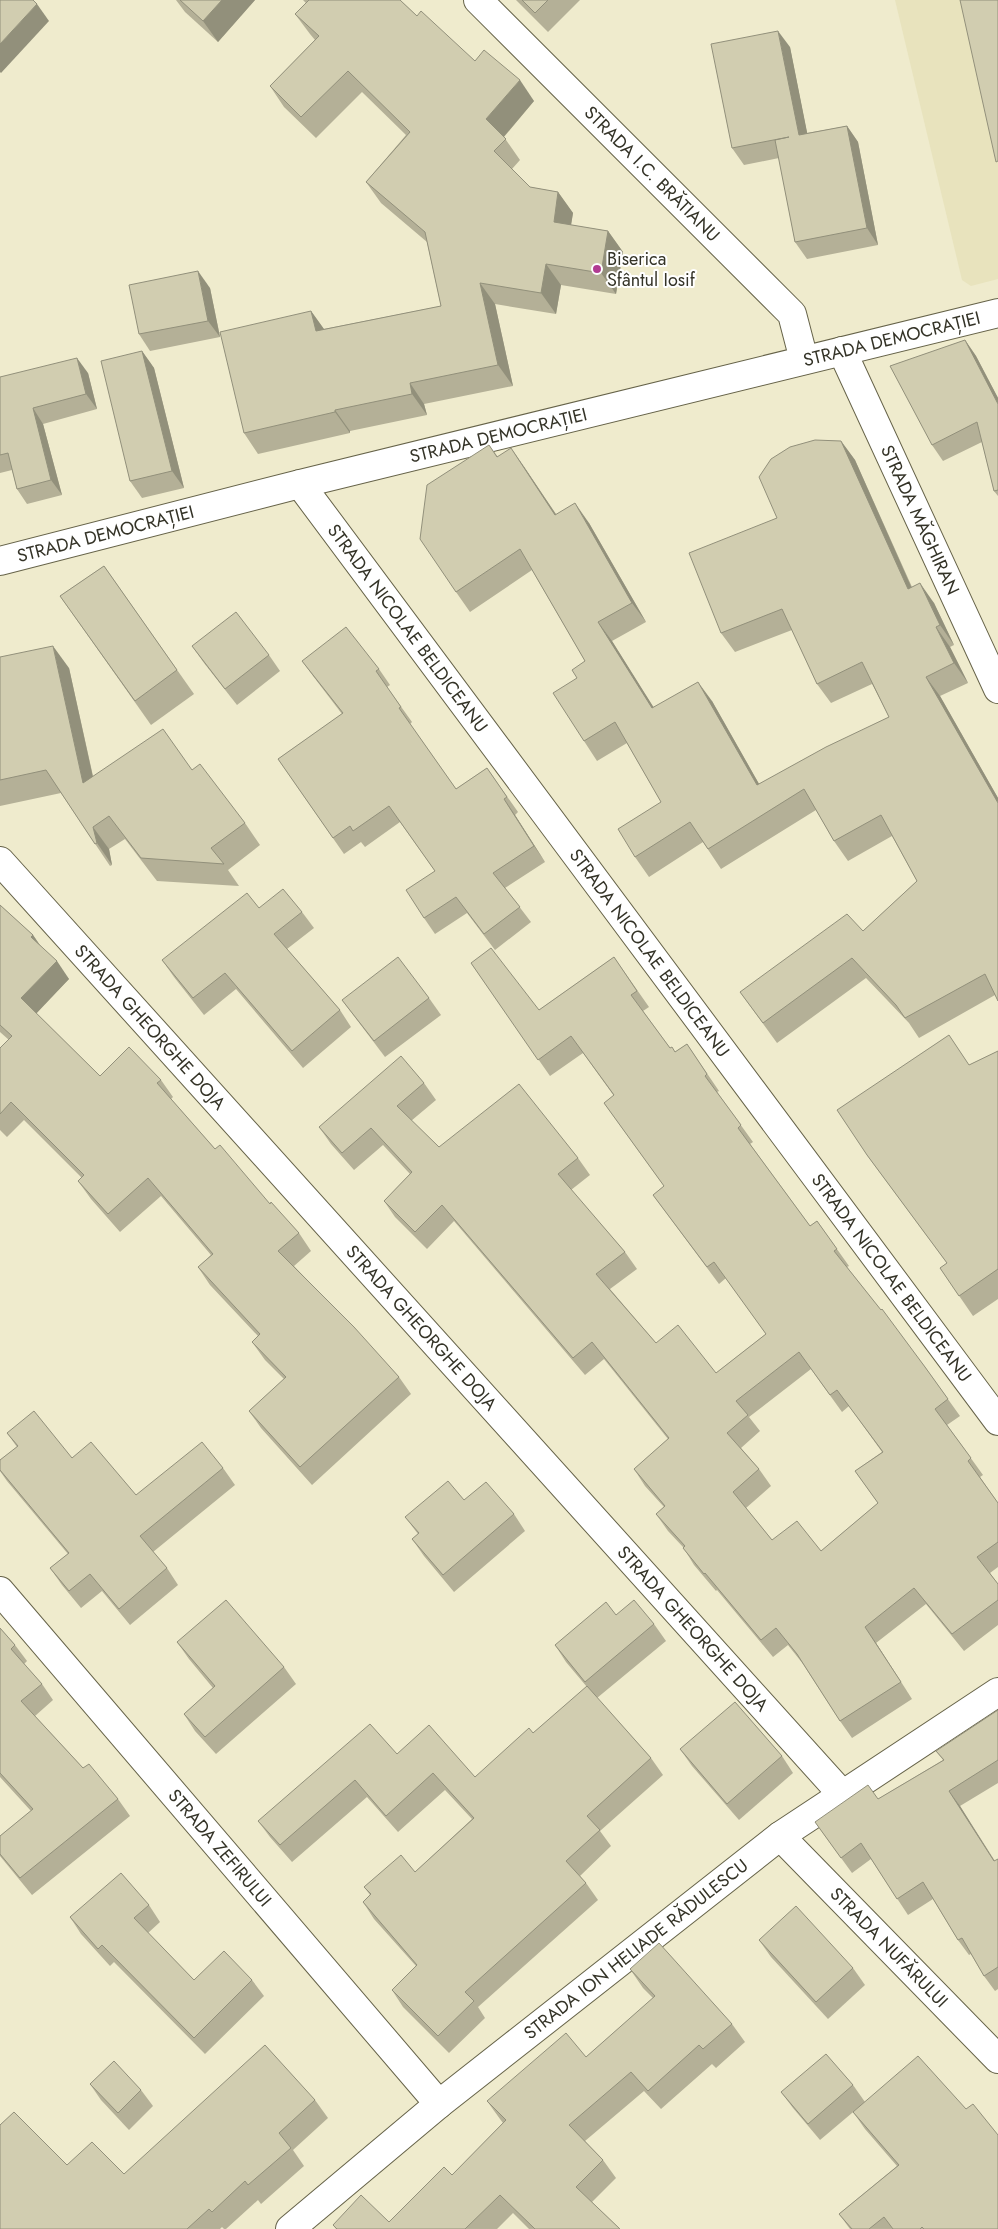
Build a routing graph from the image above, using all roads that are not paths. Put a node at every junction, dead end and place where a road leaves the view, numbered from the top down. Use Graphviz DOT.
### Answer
graph roads {
  1 [pos="478,0"];
  2 [pos="998,313"];
  3 [pos="842,351"];
  4 [pos="804,360"];
  5 [pos="300,484"];
  6 [pos="0,561"];
  7 [pos="998,689"];
  8 [pos="0,861"];
  9 [pos="998,1421"];
  10 [pos="0,1591"];
  11 [pos="998,1692"];
  12 [pos="842,1794"];
  13 [pos="780,1836"];
  14 [pos="998,2058"];
  15 [pos="438,2104"];
  16 [pos="290,2229"];
  1 -- 4 [label="street, STRADA I.C. BRĂTIANU"];
  2 -- 3 [label="street, STRADA DEMOCRAȚIEI"];
  3 -- 4 [label="street, STRADA DEMOCRAȚIEI"];
  3 -- 7 [label="street, STRADA MĂGHIRAN"];
  4 -- 5 [label="street, STRADA DEMOCRAȚIEI"];
  5 -- 6 [label="street, STRADA DEMOCRAȚIEI"];
  5 -- 9 [label="street, STRADA NICOLAE BELDICEANU"];
  8 -- 12 [label="street, STRADA GHEORGHE DOJA"];
  10 -- 15 [label="street, STRADA ZEFIRULUI"];
  11 -- 12 [label="street, STRADA ION HELIADE RĂDULESCU"];
  12 -- 13 [label="street, STRADA ION HELIADE RĂDULESCU"];
  13 -- 14 [label="street, STRADA NUFĂRULUI"];
  13 -- 15 [label="street, STRADA ION HELIADE RĂDULESCU"];
  15 -- 16 [label="street, STRADA ION HELIADE RĂDULESCU"];
}
